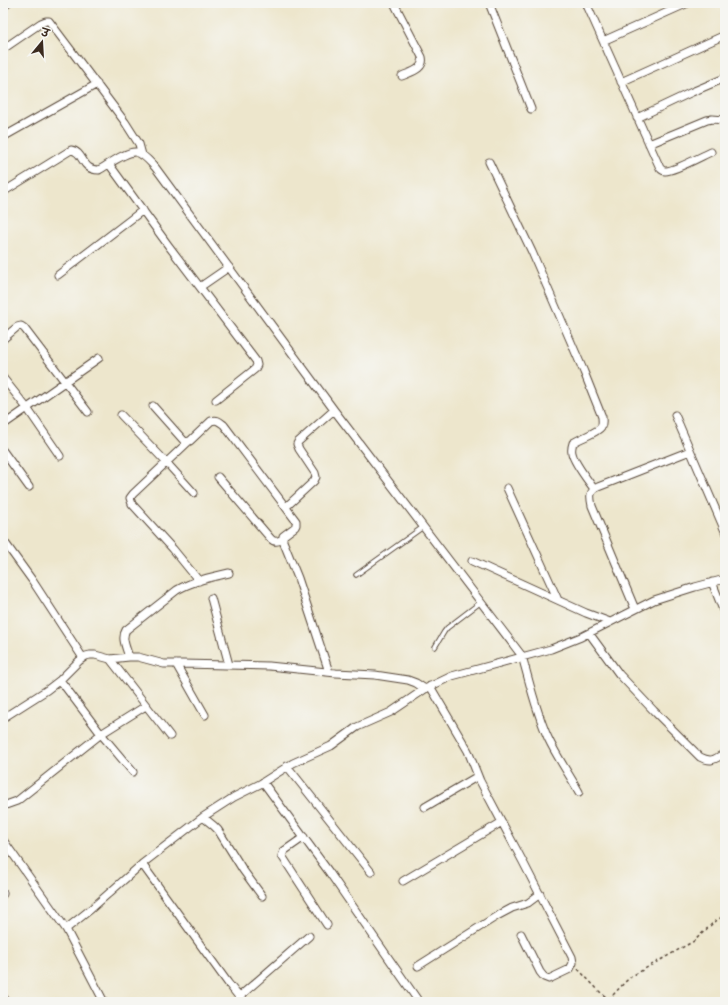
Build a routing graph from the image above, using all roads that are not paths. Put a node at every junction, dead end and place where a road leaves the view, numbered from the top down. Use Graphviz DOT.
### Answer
graph roads {
  1 [pos="394,3"];
  2 [pos="489,3"];
  3 [pos="586,3"];
  4 [pos="688,3"];
  5 [pos="725,35"];
  6 [pos="603,41"];
  7 [pos="3,49"];
  8 [pos="402,76"];
  9 [pos="725,78"];
  10 [pos="621,82"];
  11 [pos="97,84"];
  12 [pos="531,109"];
  13 [pos="637,118"];
  14 [pos="725,120"];
  15 [pos="3,136"];
  16 [pos="649,144"];
  17 [pos="711,152"];
  18 [pos="142,155"];
  19 [pos="489,162"];
  20 [pos="109,164"];
  21 [pos="3,192"];
  22 [pos="143,210"];
  23 [pos="229,267"];
  24 [pos="58,275"];
  25 [pos="200,287"];
  26 [pos="3,339"];
  27 [pos="99,358"];
  28 [pos="3,378"];
  29 [pos="65,381"];
  30 [pos="216,400"];
  31 [pos="153,406"];
  32 [pos="27,408"];
  33 [pos="334,410"];
  34 [pos="88,412"];
  35 [pos="121,415"];
  36 [pos="675,415"];
  37 [pos="3,425"];
  38 [pos="188,442"];
  39 [pos="3,451"];
  40 [pos="690,451"];
  41 [pos="60,456"];
  42 [pos="166,462"];
  43 [pos="218,477"];
  44 [pos="29,487"];
  45 [pos="507,488"];
  46 [pos="594,489"];
  47 [pos="194,494"];
  48 [pos="286,508"];
  49 [pos="423,526"];
  50 [pos="725,531"];
  51 [pos="283,539"];
  52 [pos="3,540"];
  53 [pos="472,561"];
  54 [pos="229,573"];
  55 [pos="356,575"];
  56 [pos="725,579"];
  57 [pos="199,581"];
  58 [pos="712,582"];
  59 [pos="212,598"];
  60 [pos="558,600"];
  61 [pos="481,602"];
  62 [pos="636,609"];
  63 [pos="725,615"];
  64 [pos="610,622"];
  65 [pos="592,631"];
  66 [pos="434,647"];
  67 [pos="522,656"];
  68 [pos="129,657"];
  69 [pos="83,658"];
  70 [pos="110,659"];
  71 [pos="176,664"];
  72 [pos="229,665"];
  73 [pos="329,672"];
  74 [pos="60,680"];
  75 [pos="428,688"];
  76 [pos="145,704"];
  77 [pos="205,715"];
  78 [pos="3,718"];
  79 [pos="101,734"];
  80 [pos="170,736"];
  81 [pos="725,753"];
  82 [pos="287,766"];
  83 [pos="133,772"];
  84 [pos="478,776"];
  85 [pos="263,782"];
  86 [pos="579,792"];
  87 [pos="3,806"];
  88 [pos="425,807"];
  89 [pos="203,817"];
  90 [pos="502,822"];
  91 [pos="304,837"];
  92 [pos="3,840"];
  93 [pos="142,864"];
  94 [pos="371,872"];
  95 [pos="403,880"];
  96 [pos="540,894"];
  97 [pos="262,896"];
  98 [pos="327,924"];
  99 [pos="66,929"];
  100 [pos="521,934"];
  101 [pos="309,936"];
  102 [pos="418,966"];
  103 [pos="3,997"];
  104 [pos="241,999"];
  105 [pos="7,1002"];
  106 [pos="104,1002"];
  107 [pos="419,1002"];
  1 -- 8 [label="street"];
  2 -- 12 [label="street"];
  3 -- 6 [label="street"];
  4 -- 6 [label="street"];
  5 -- 10 [label="street"];
  6 -- 10 [label="street"];
  7 -- 11 [label="street"];
  9 -- 13 [label="street"];
  10 -- 13 [label="street"];
  11 -- 15 [label="street"];
  11 -- 18 [label="street"];
  13 -- 16 [label="street"];
  14 -- 16 [label="street"];
  16 -- 17 [label="street"];
  18 -- 20 [label="street"];
  18 -- 23 [label="street"];
  19 -- 46 [label="street"];
  20 -- 21 [label="street"];
  20 -- 22 [label="street"];
  22 -- 24 [label="street"];
  22 -- 25 [label="street"];
  23 -- 25 [label="street"];
  23 -- 33 [label="street"];
  25 -- 30 [label="street"];
  26 -- 29 [label="street"];
  27 -- 29 [label="street"];
  28 -- 32 [label="street"];
  29 -- 32 [label="street"];
  29 -- 34 [label="street"];
  31 -- 38 [label="street"];
  32 -- 37 [label="street"];
  32 -- 41 [label="street"];
  33 -- 48 [label="street"];
  33 -- 49 [label="street"];
  35 -- 42 [label="street"];
  36 -- 40 [label="street"];
  38 -- 42 [label="street"];
  38 -- 48 [label="street"];
  39 -- 44 [label="street"];
  40 -- 46 [label="street"];
  40 -- 50 [label="street"];
  42 -- 47 [label="street"];
  42 -- 57 [label="street"];
  43 -- 51 [label="street"];
  45 -- 60 [label="street"];
  46 -- 62 [label="street"];
  48 -- 51 [label="street"];
  49 -- 55 [label="lane"];
  49 -- 61 [label="street"];
  51 -- 73 [label="street"];
  52 -- 69 [label="street"];
  53 -- 60 [label="street"];
  54 -- 57 [label="street"];
  56 -- 58 [label="street"];
  57 -- 68 [label="street"];
  58 -- 62 [label="street"];
  58 -- 63 [label="street"];
  59 -- 72 [label="street"];
  60 -- 64 [label="street"];
  61 -- 66 [label="lane"];
  61 -- 67 [label="street"];
  62 -- 64 [label="street"];
  64 -- 65 [label="street"];
  65 -- 67 [label="street"];
  65 -- 81 [label="street"];
  67 -- 75 [label="street"];
  67 -- 86 [label="street"];
  68 -- 70 [label="street"];
  68 -- 71 [label="street"];
  69 -- 70 [label="street"];
  69 -- 74 [label="street"];
  70 -- 76 [label="street"];
  71 -- 72 [label="street"];
  71 -- 77 [label="street"];
  72 -- 73 [label="street"];
  73 -- 75 [label="street"];
  74 -- 78 [label="street"];
  74 -- 79 [label="street"];
  75 -- 82 [label="street"];
  75 -- 84 [label="street"];
  76 -- 79 [label="street"];
  76 -- 80 [label="street"];
  79 -- 83 [label="street"];
  79 -- 87 [label="street"];
  82 -- 85 [label="street"];
  82 -- 94 [label="street"];
  84 -- 88 [label="street"];
  84 -- 90 [label="street"];
  85 -- 89 [label="street"];
  85 -- 91 [label="street"];
  89 -- 93 [label="street"];
  89 -- 97 [label="street"];
  90 -- 95 [label="street"];
  90 -- 96 [label="street"];
  91 -- 98 [label="street"];
  91 -- 107 [label="street"];
  92 -- 99 [label="street"];
  93 -- 99 [label="street"];
  93 -- 104 [label="street"];
  96 -- 100 [label="street"];
  96 -- 102 [label="street"];
  99 -- 106 [label="street"];
  101 -- 104 [label="street"];
  103 -- 105 [label="street"];
}
